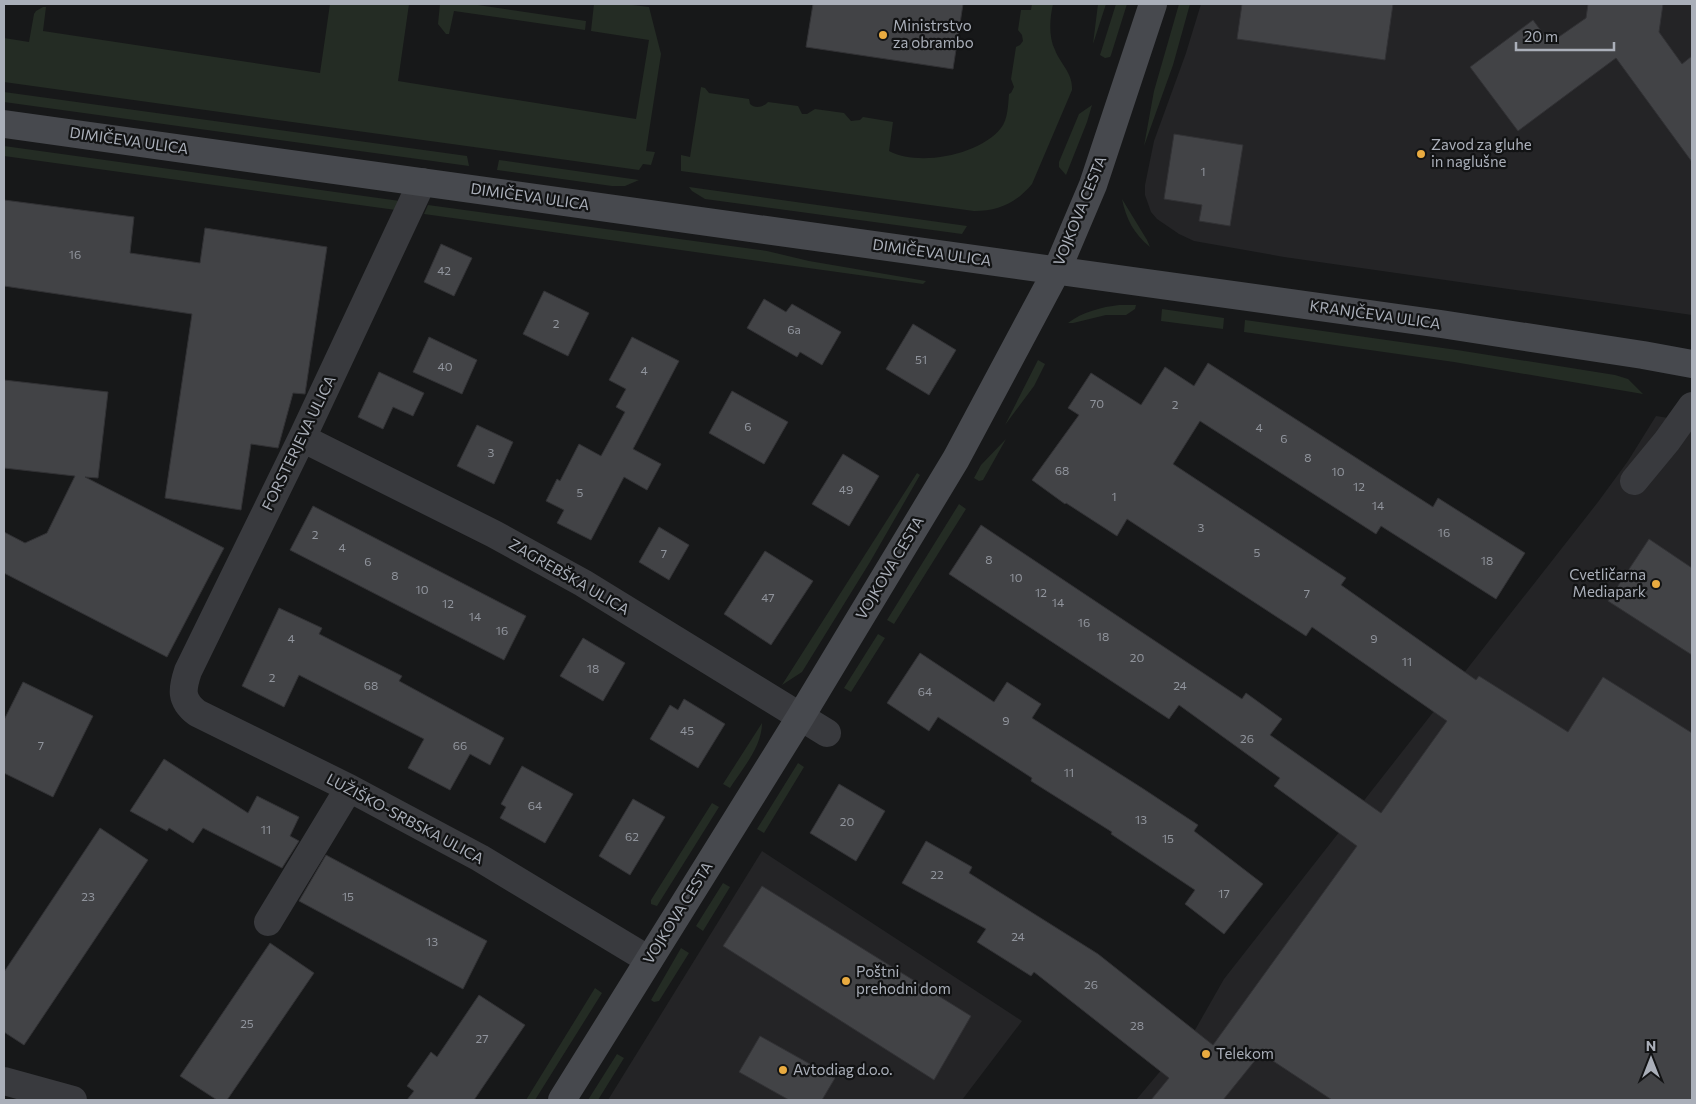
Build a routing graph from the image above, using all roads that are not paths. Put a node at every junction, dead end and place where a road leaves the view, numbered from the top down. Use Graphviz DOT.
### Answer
graph roads {
  1 [pos="1153,4"];
  2 [pos="4,124"];
  3 [pos="422,182"];
  4 [pos="1057,270"];
  5 [pos="1692,364"];
  6 [pos="1692,406"];
  7 [pos="302,438"];
  8 [pos="1634,481"];
  9 [pos="188,671"];
  10 [pos="801,716"];
  11 [pos="827,733"];
  12 [pos="349,788"];
  13 [pos="268,922"];
  14 [pos="649,960"];
  15 [pos="4,1081"];
  16 [pos="73,1100"];
  17 [pos="562,1100"];
  1 -- 4 [label="street, VOJKOVA CESTA"];
  2 -- 3 [label="street, DIMIČEVA ULICA"];
  3 -- 4 [label="street, DIMIČEVA ULICA"];
  3 -- 7 [label="street, FORSTERJEVA ULICA"];
  4 -- 5 [label="street, KRANJČEVA ULICA"];
  4 -- 10 [label="street, VOJKOVA CESTA"];
  6 -- 8 [label="street"];
  7 -- 9 [label="street, FORSTERJEVA ULICA"];
  7 -- 10 [label="street, ZAGREBŠKA ULICA"];
  9 -- 12 [label="street, LUŽIŠKO-SRBSKA ULICA"];
  10 -- 11 [label="street, ZAGREBŠKA ULICA"];
  10 -- 14 [label="street, VOJKOVA CESTA"];
  12 -- 13 [label="street"];
  12 -- 14 [label="street, LUŽIŠKO-SRBSKA ULICA"];
  14 -- 17 [label="street, VOJKOVA CESTA"];
  15 -- 16 [label="street"];
}
